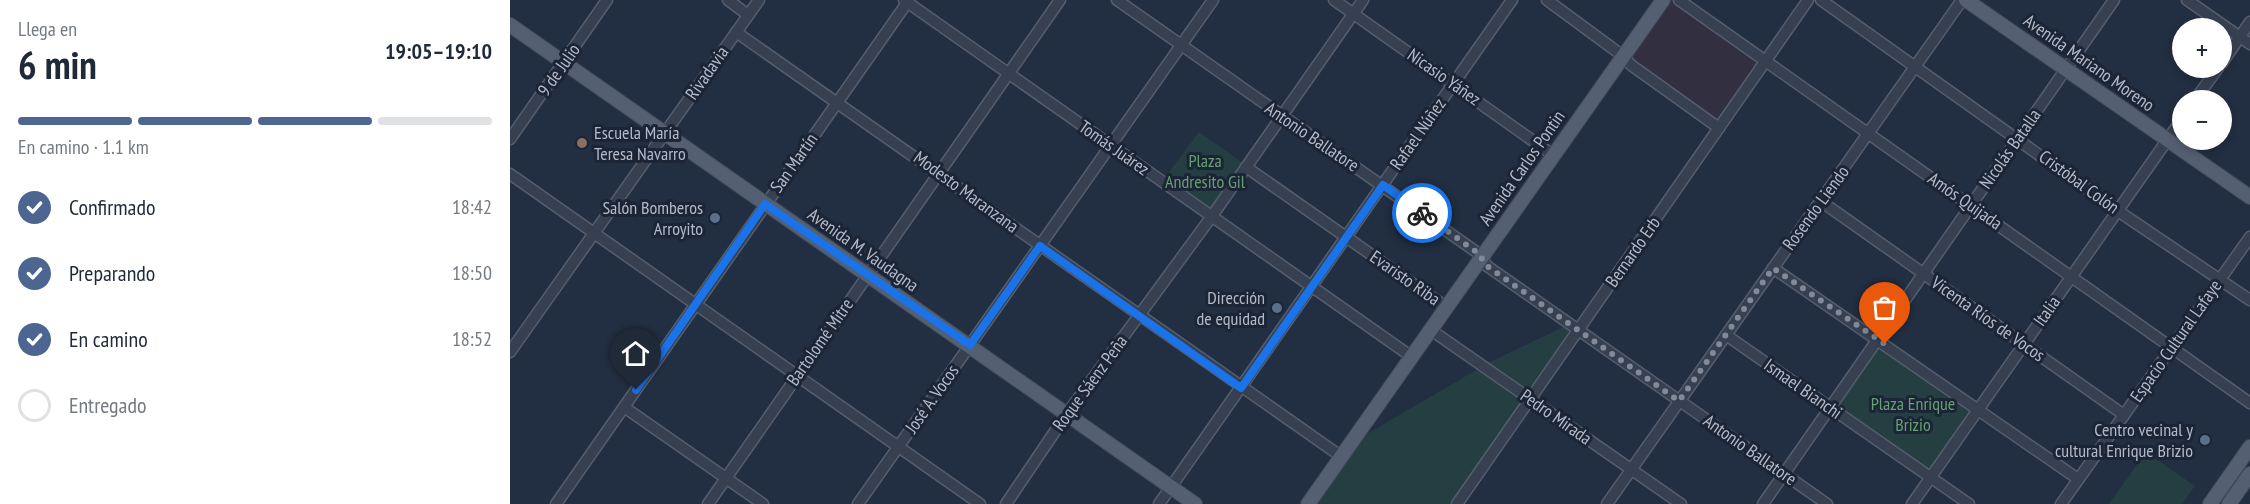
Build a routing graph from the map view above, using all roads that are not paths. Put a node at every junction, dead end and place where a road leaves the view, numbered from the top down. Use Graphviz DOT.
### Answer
graph roads {
  1 [pos="607,0"];
  2 [pos="728,0"];
  3 [pos="759,0"];
  4 [pos="1060,0"];
  5 [pos="1117,0"];
  6 [pos="1213,0"];
  7 [pos="1334,0"];
  8 [pos="1363,0"];
  9 [pos="1512,0"];
  10 [pos="1547,0"];
  11 [pos="1663,0"];
  12 [pos="1679,0"];
  13 [pos="1808,0"];
  14 [pos="1821,0"];
  15 [pos="1964,0"];
  16 [pos="2114,0"];
  17 [pos="2187,0"];
  18 [pos="907,1"];
  19 [pos="1353,14"];
  20 [pos="748,15"];
  21 [pos="2250,22"];
  22 [pos="510,25"];
  23 [pos="736,32"];
  24 [pos="2240,37"];
  25 [pos="2250,44"];
  26 [pos="1182,45"];
  27 [pos="2232,49"];
  28 [pos="1623,56"];
  29 [pos="1767,59"];
  30 [pos="564,63"];
  31 [pos="1915,67"];
  32 [pos="2065,70"];
  33 [pos="1009,74"];
  34 [pos="1454,84"];
  35 [pos="838,102"];
  36 [pos="1282,117"];
  37 [pos="1719,128"];
  38 [pos="664,134"];
  39 [pos="1869,134"];
  40 [pos="2172,134"];
  41 [pos="2017,138"];
  42 [pos="510,139"];
  43 [pos="2168,140"];
  44 [pos="1112,147"];
  45 [pos="1553,155"];
  46 [pos="1246,167"];
  47 [pos="939,172"];
  48 [pos="510,174"];
  49 [pos="1383,185"];
  50 [pos="2250,197"];
  51 [pos="1822,202"];
  52 [pos="765,204"];
  53 [pos="1971,205"];
  54 [pos="2118,211"];
  55 [pos="1212,216"];
  56 [pos="595,233"];
  57 [pos="1347,237"];
  58 [pos="2250,237"];
  59 [pos="1040,246"];
  60 [pos="1481,258"];
  61 [pos="1773,268"];
  62 [pos="1924,274"];
  63 [pos="867,275"];
  64 [pos="2072,276"];
  65 [pos="2220,279"];
  66 [pos="1312,286"];
  67 [pos="2250,300"];
  68 [pos="695,304"];
  69 [pos="1446,307"];
  70 [pos="1139,316"];
  71 [pos="1431,330"];
  72 [pos="1578,331"];
  73 [pos="1726,335"];
  74 [pos="1877,339"];
  75 [pos="2024,344"];
  76 [pos="970,345"];
  77 [pos="2172,348"];
  78 [pos="510,352"];
  79 [pos="1412,357"];
  80 [pos="796,374"];
  81 [pos="1241,388"];
  82 [pos="1531,400"];
  83 [pos="1679,401"];
  84 [pos="2250,403"];
  85 [pos="624,407"];
  86 [pos="1831,408"];
  87 [pos="1978,409"];
  88 [pos="1066,415"];
  89 [pos="2124,415"];
  90 [pos="898,446"];
  91 [pos="2250,447"];
  92 [pos="1342,457"];
  93 [pos="1631,469"];
  94 [pos="1784,474"];
  95 [pos="2250,474"];
  96 [pos="1930,477"];
  97 [pos="726,478"];
  98 [pos="2079,479"];
  99 [pos="1172,487"];
  100 [pos="556,504"];
  101 [pos="708,504"];
  102 [pos="763,504"];
  103 [pos="858,504"];
  104 [pos="980,504"];
  105 [pos="1006,504"];
  106 [pos="1159,504"];
  107 [pos="1195,504"];
  108 [pos="1308,504"];
  109 [pos="1457,504"];
  110 [pos="1607,504"];
  111 [pos="1681,504"];
  112 [pos="1763,504"];
  113 [pos="1827,504"];
  114 [pos="1912,504"];
  115 [pos="1969,504"];
  116 [pos="2061,504"];
  117 [pos="2210,504"];
  118 [pos="2229,504"];
  1 -- 30 [label="street, 9 de Julio"];
  2 -- 20 [label="street"];
  3 -- 20 [label="street, Rivadavia"];
  4 -- 33 [label="street, Bartolomé Mitre"];
  5 -- 26 [label="street, Antonio Ballatore"];
  6 -- 26 [label="street, José A. Vocos"];
  7 -- 19 [label="street, Nicasio Yáñez"];
  8 -- 19 [label="street, Roque Sáenz Peña"];
  9 -- 34 [label="street, Rafael Núñez"];
  10 -- 28 [label="street"];
  11 -- 28 [label="main road, Avenida Carlos Pontin"];
  12 -- 29 [label="street, Amós Quijada"];
  13 -- 29 [label="street, Bernardo Erb"];
  14 -- 31 [label="street, Cristóbal Colón"];
  15 -- 31 [label="street, Rosendo Liendo"];
  15 -- 32 [label="main road, Avenida Mariano Moreno"];
  16 -- 32 [label="street, Nicolás Batalla"];
  17 -- 24 [label="street"];
  18 -- 33 [label="street, Tomás Juárez"];
  18 -- 35 [label="street, San Martín"];
  19 -- 34 [label="street, Nicasio Yáñez"];
  19 -- 36 [label="street, Roque Sáenz Peña"];
  20 -- 23 [label="street, Rivadavia"];
  21 -- 24 [label="street"];
  22 -- 30 [label="main road, Avenida M. Vaudagna"];
  23 -- 35 [label="street, Modesto Maranzana"];
  23 -- 38 [label="street, Rivadavia"];
  24 -- 25 [label="street"];
  24 -- 27 [label="street"];
  26 -- 36 [label="street, Antonio Ballatore"];
  26 -- 44 [label="street, José A. Vocos"];
  28 -- 37 [label="street"];
  28 -- 45 [label="main road, Avenida Carlos Pontin"];
  29 -- 37 [label="street, Bernardo Erb"];
  29 -- 39 [label="street, Amós Quijada"];
  30 -- 38 [label="main road, Avenida M. Vaudagna"];
  30 -- 42 [label="street, 9 de Julio"];
  31 -- 39 [label="street, Rosendo Liendo"];
  31 -- 41 [label="street, Cristóbal Colón"];
  32 -- 41 [label="street, Nicolás Batalla"];
  32 -- 43 [label="main road, Avenida Mariano Moreno"];
  33 -- 44 [label="street, Tomás Juárez"];
  33 -- 47 [label="street, Bartolomé Mitre"];
  34 -- 45 [label="street, Nicasio Yáñez"];
  34 -- 49 [label="street, Rafael Núñez"];
  35 -- 47 [label="street, Modesto Maranzana"];
  35 -- 52 [label="street, San Martín"];
  36 -- 46 [label="street, Roque Sáenz Peña"];
  36 -- 49 [label="street, Antonio Ballatore"];
  37 -- 72 [label="street, Bernardo Erb"];
  38 -- 52 [label="main road, Avenida M. Vaudagna"];
  38 -- 56 [label="street, Rivadavia"];
  39 -- 51 [label="street, Rosendo Liendo"];
  39 -- 53 [label="street, Amós Quijada"];
  40 -- 43 [label="street, Italia"];
  41 -- 53 [label="street, Nicolás Batalla"];
  41 -- 54 [label="street, Cristóbal Colón"];
  43 -- 50 [label="main road, Avenida Mariano Moreno"];
  43 -- 54 [label="street, Italia"];
  44 -- 55 [label="street, Tomás Juárez"];
  44 -- 59 [label="street, José A. Vocos"];
  45 -- 60 [label="main road, Avenida Carlos Pontin"];
  46 -- 55 [label="street, Roque Sáenz Peña"];
  46 -- 57 [label="street, Evaristo Riba"];
  47 -- 59 [label="street, Modesto Maranzana"];
  47 -- 63 [label="street, Bartolomé Mitre"];
  48 -- 56 [label="street"];
  49 -- 57 [label="street, Rafael Núñez"];
  49 -- 60 [label="street, Antonio Ballatore"];
  51 -- 61 [label="street, Rosendo Liendo"];
  51 -- 62 [label="street, Vicenta Ríos de Vocos"];
  52 -- 63 [label="main road, Avenida M. Vaudagna"];
  52 -- 68 [label="street, San Martín"];
  53 -- 62 [label="street, Nicolás Batalla"];
  53 -- 64 [label="street, Amós Quijada"];
  54 -- 64 [label="street, Italia"];
  54 -- 65 [label="street, Cristóbal Colón"];
  55 -- 66 [label="street, Tomás Juárez"];
  55 -- 70 [label="street, Roque Sáenz Peña"];
  56 -- 68 [label="street"];
  56 -- 78 [label="street, Rivadavia"];
  57 -- 66 [label="street, Rafael Núñez"];
  57 -- 69 [label="street, Evaristo Riba"];
  58 -- 65 [label="street, Espacio Cultural Lafaye"];
  59 -- 70 [label="street, Modesto Maranzana"];
  59 -- 76 [label="street, José A. Vocos"];
  60 -- 69 [label="main road, Avenida Carlos Pontin"];
  60 -- 72 [label="street, Antonio Ballatore"];
  61 -- 73 [label="street, Rosendo Liendo"];
  61 -- 74 [label="street"];
  62 -- 74 [label="street, Nicolás Batalla"];
  62 -- 75 [label="street, Vicenta Ríos de Vocos"];
  63 -- 76 [label="main road, Avenida M. Vaudagna"];
  63 -- 80 [label="street, Bartolomé Mitre"];
  64 -- 75 [label="street, Italia"];
  64 -- 77 [label="street, Amós Quijada"];
  65 -- 67 [label="street, Cristóbal Colón"];
  65 -- 77 [label="street, Espacio Cultural Lafaye"];
  66 -- 79 [label="street, Tomás Juárez"];
  66 -- 81 [label="street, Rafael Núñez"];
  68 -- 80 [label="street"];
  68 -- 85 [label="street, San Martín"];
  69 -- 71 [label="main road, Avenida Carlos Pontin"];
  70 -- 81 [label="street, Modesto Maranzana"];
  70 -- 88 [label="street, Roque Sáenz Peña"];
  71 -- 79 [label="main road, Avenida Carlos Pontin"];
  71 -- 82 [label="street, Pedro Mirada"];
  72 -- 82 [label="street, Bernardo Erb"];
  72 -- 83 [label="street, Antonio Ballatore"];
  73 -- 83 [label="street, Rosendo Liendo"];
  73 -- 86 [label="street, Ismael Bianchi"];
  74 -- 86 [label="street, Nicolás Batalla"];
  74 -- 87 [label="street"];
  75 -- 87 [label="street, Italia"];
  75 -- 89 [label="street, Vicenta Ríos de Vocos"];
  76 -- 88 [label="main road, Avenida M. Vaudagna"];
  76 -- 90 [label="street, José A. Vocos"];
  77 -- 84 [label="street, Amós Quijada"];
  77 -- 89 [label="street, Espacio Cultural Lafaye"];
  79 -- 92 [label="main road, Avenida Carlos Pontin"];
  80 -- 90 [label="street"];
  80 -- 97 [label="street, Bartolomé Mitre"];
  81 -- 92 [label="street, Modesto Maranzana"];
  81 -- 99 [label="street, Rafael Núñez"];
  82 -- 93 [label="street, Pedro Mirada"];
  82 -- 109 [label="street, Bernardo Erb"];
  83 -- 93 [label="street, Rosendo Liendo"];
  83 -- 94 [label="street, Antonio Ballatore"];
  85 -- 97 [label="street"];
  85 -- 100 [label="street, San Martín"];
  86 -- 94 [label="street, Nicolás Batalla"];
  86 -- 96 [label="street, Ismael Bianchi"];
  87 -- 96 [label="street, Italia"];
  87 -- 98 [label="street"];
  88 -- 99 [label="main road, Avenida M. Vaudagna"];
  88 -- 105 [label="street, Roque Sáenz Peña"];
  89 -- 98 [label="street, Espacio Cultural Lafaye"];
  90 -- 103 [label="street, José A. Vocos"];
  90 -- 104 [label="street"];
  91 -- 117 [label="main road"];
  92 -- 108 [label="main road, Avenida Carlos Pontin"];
  93 -- 110 [label="street, Rosendo Liendo"];
  93 -- 111 [label="street, Pedro Mirada"];
  94 -- 112 [label="street, Nicolás Batalla"];
  94 -- 113 [label="street, Antonio Ballatore"];
  95 -- 118 [label="main road"];
  96 -- 114 [label="street, Italia"];
  96 -- 115 [label="street, Ismael Bianchi"];
  97 -- 101 [label="street, Bartolomé Mitre"];
  97 -- 102 [label="street"];
  98 -- 116 [label="street, Espacio Cultural Lafaye"];
  99 -- 106 [label="street, Rafael Núñez"];
  99 -- 107 [label="main road, Avenida M. Vaudagna"];
}
